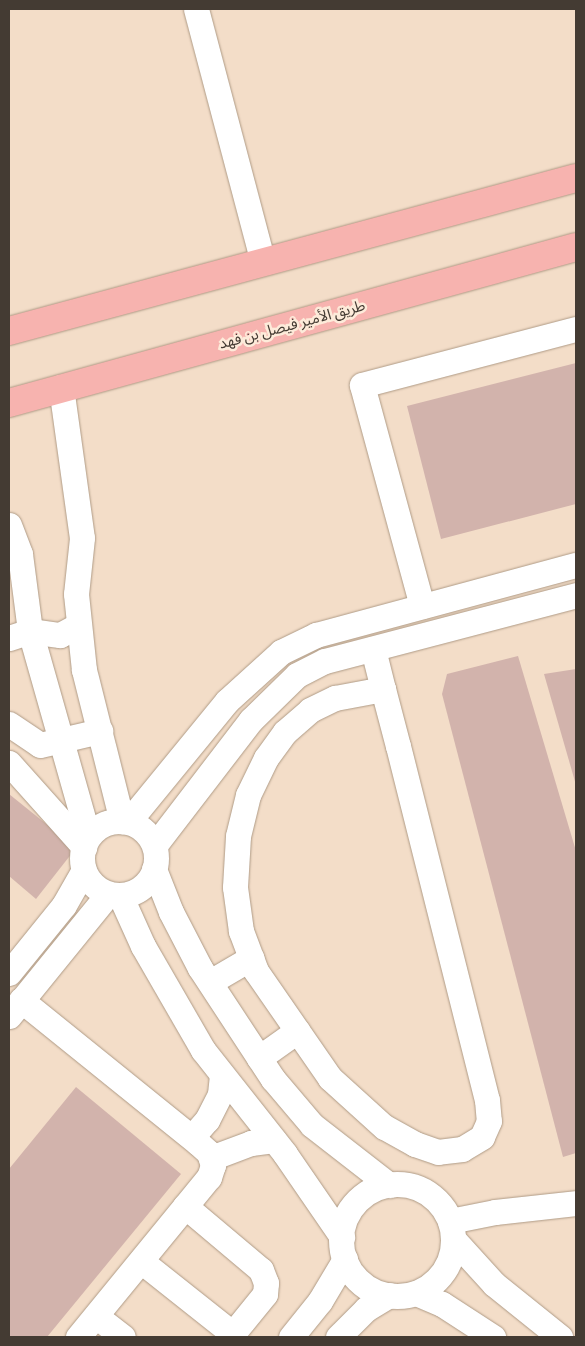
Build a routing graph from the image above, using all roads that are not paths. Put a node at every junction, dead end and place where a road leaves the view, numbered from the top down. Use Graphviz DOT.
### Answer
graph roads {
  1 [pos="196,9"];
  2 [pos="576,178"];
  3 [pos="576,246"];
  4 [pos="263,262"];
  5 [pos="576,329"];
  6 [pos="9,331"];
  7 [pos="61,387"];
  8 [pos="9,403"];
  9 [pos="9,525"];
  10 [pos="576,565"];
  11 [pos="576,595"];
  12 [pos="422,606"];
  13 [pos="79,625"];
  14 [pos="19,634"];
  15 [pos="373,649"];
  16 [pos="383,689"];
  17 [pos="9,724"];
  18 [pos="100,731"];
  19 [pos="59,742"];
  20 [pos="9,763"];
  21 [pos="125,822"];
  22 [pos="155,844"];
  23 [pos="85,851"];
  24 [pos="154,869"];
  25 [pos="114,894"];
  26 [pos="251,958"];
  27 [pos="9,972"];
  28 [pos="210,982"];
  29 [pos="15,1008"];
  30 [pos="296,1031"];
  31 [pos="259,1058"];
  32 [pos="222,1075"];
  33 [pos="192,1137"];
  34 [pos="274,1140"];
  35 [pos="211,1158"];
  36 [pos="389,1185"];
  37 [pos="576,1203"];
  38 [pos="185,1206"];
  39 [pos="452,1230"];
  40 [pos="343,1248"];
  41 [pos="141,1261"];
  42 [pos="416,1293"];
  43 [pos="389,1295"];
  44 [pos="96,1316"];
  45 [pos="576,1326"];
  46 [pos="232,1336"];
  47 [pos="78,1337"];
  48 [pos="123,1337"];
  49 [pos="291,1337"];
  50 [pos="338,1337"];
  51 [pos="493,1337"];
  52 [pos="560,1337"];
  53 [pos="567,1337"];
  1 -- 4 [label="street"];
  2 -- 4 [label="main road"];
  3 -- 7 [label="main road, طريق الأمير فيصل بن فهد"];
  4 -- 6 [label="main road"];
  5 -- 12 [label="street"];
  7 -- 8 [label="main road, طريق الأمير فيصل بن فهد"];
  7 -- 13 [label="street"];
  9 -- 14 [label="street"];
  10 -- 12 [label="street"];
  11 -- 15 [label="street"];
  12 -- 21 [label="street"];
  13 -- 14 [label="street"];
  13 -- 18 [label="street"];
  14 -- 19 [label="street"];
  15 -- 16 [label="street"];
  15 -- 22 [label="street"];
  16 -- 26 [label="street"];
  16 -- 30 [label="street"];
  17 -- 19 [label="street"];
  18 -- 19 [label="street"];
  18 -- 21 [label="street"];
  19 -- 23 [label="street"];
  20 -- 23 [label="street"];
  21 -- 22 [label="street"];
  21 -- 23 [label="street"];
  22 -- 24 [label="street"];
  23 -- 25 [label="street"];
  23 -- 27 [label="street"];
  24 -- 25 [label="street"];
  24 -- 28 [label="street"];
  25 -- 29 [label="street"];
  25 -- 32 [label="street"];
  26 -- 28 [label="street"];
  26 -- 30 [label="street"];
  28 -- 31 [label="street"];
  29 -- 33 [label="street"];
  30 -- 31 [label="street"];
  31 -- 36 [label="street"];
  32 -- 33 [label="street"];
  32 -- 34 [label="street"];
  33 -- 35 [label="street"];
  34 -- 35 [label="street"];
  34 -- 40 [label="street"];
  35 -- 38 [label="street"];
  36 -- 39 [label="street"];
  36 -- 40 [label="street"];
  37 -- 39 [label="street"];
  38 -- 41 [label="street"];
  38 -- 46 [label="street"];
  39 -- 42 [label="street"];
  39 -- 52 [label="street"];
  40 -- 43 [label="street"];
  40 -- 49 [label="street"];
  41 -- 44 [label="street"];
  41 -- 46 [label="street"];
  42 -- 43 [label="street"];
  42 -- 51 [label="street"];
  43 -- 50 [label="street"];
  44 -- 47 [label="street"];
  44 -- 48 [label="street"];
  45 -- 53 [label="street"];
}
